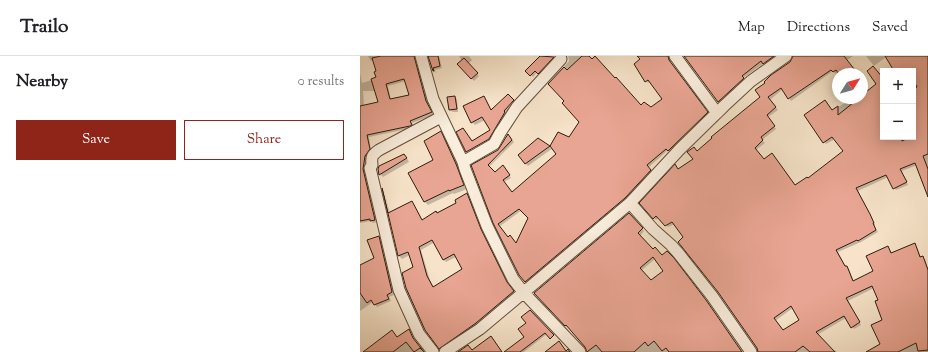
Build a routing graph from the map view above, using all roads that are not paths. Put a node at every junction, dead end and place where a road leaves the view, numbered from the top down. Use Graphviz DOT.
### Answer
graph roads {
  1 [pos="421,56"];
  2 [pos="675,56"];
  3 [pos="786,56"];
  4 [pos="561,59"];
  5 [pos="724,106"];
  6 [pos="441,117"];
  7 [pos="463,162"];
  8 [pos="630,203"];
  9 [pos="524,293"];
  10 [pos="434,352"];
  11 [pos="445,352"];
  12 [pos="580,352"];
  13 [pos="751,352"];
  1 -- 6 [label="street"];
  2 -- 5 [label="street"];
  3 -- 5 [label="street"];
  4 -- 7 [label="street"];
  5 -- 8 [label="street"];
  6 -- 7 [label="street"];
  6 -- 10 [label="street"];
  7 -- 9 [label="street"];
  8 -- 9 [label="street"];
  8 -- 13 [label="street"];
  9 -- 11 [label="street"];
  9 -- 12 [label="street"];
}
